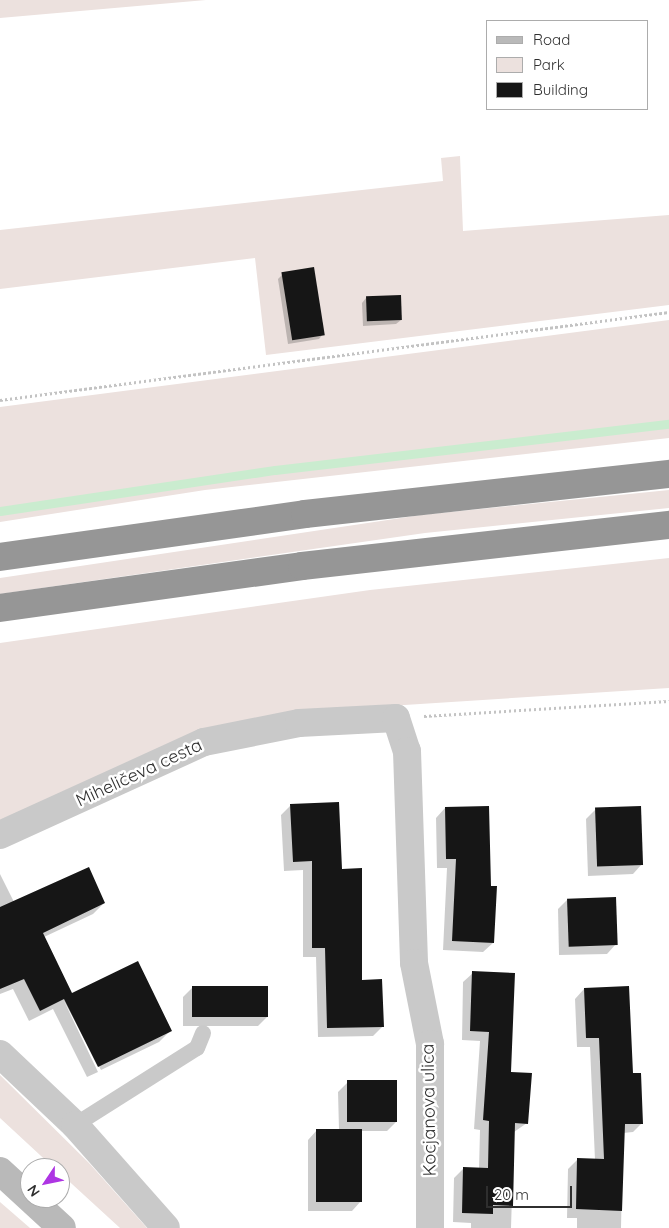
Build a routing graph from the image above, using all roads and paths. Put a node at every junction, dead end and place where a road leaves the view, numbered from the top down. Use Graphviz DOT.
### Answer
graph roads {
  1 [pos="669,312"];
  2 [pos="0,400"];
  3 [pos="669,474"];
  4 [pos="669,525"];
  5 [pos="0,557"];
  6 [pos="0,608"];
  7 [pos="669,701"];
  8 [pos="396,718"];
  9 [pos="0,835"];
  10 [pos="203,1033"];
  11 [pos="0,1054"];
  12 [pos="75,1126"];
  13 [pos="0,1171"];
  14 [pos="62,1228"];
  15 [pos="166,1228"];
  16 [pos="430,1228"];
  1 -- 2 [label="path"];
  3 -- 5 [label="highway"];
  4 -- 6 [label="highway"];
  7 -- 8 [label="path"];
  8 -- 9 [label="street, Miheličeva cesta"];
  8 -- 16 [label="street, Kocjanova ulica"];
  10 -- 12 [label="lane"];
  11 -- 12 [label="street"];
  12 -- 15 [label="street"];
  13 -- 14 [label="street"];
}
